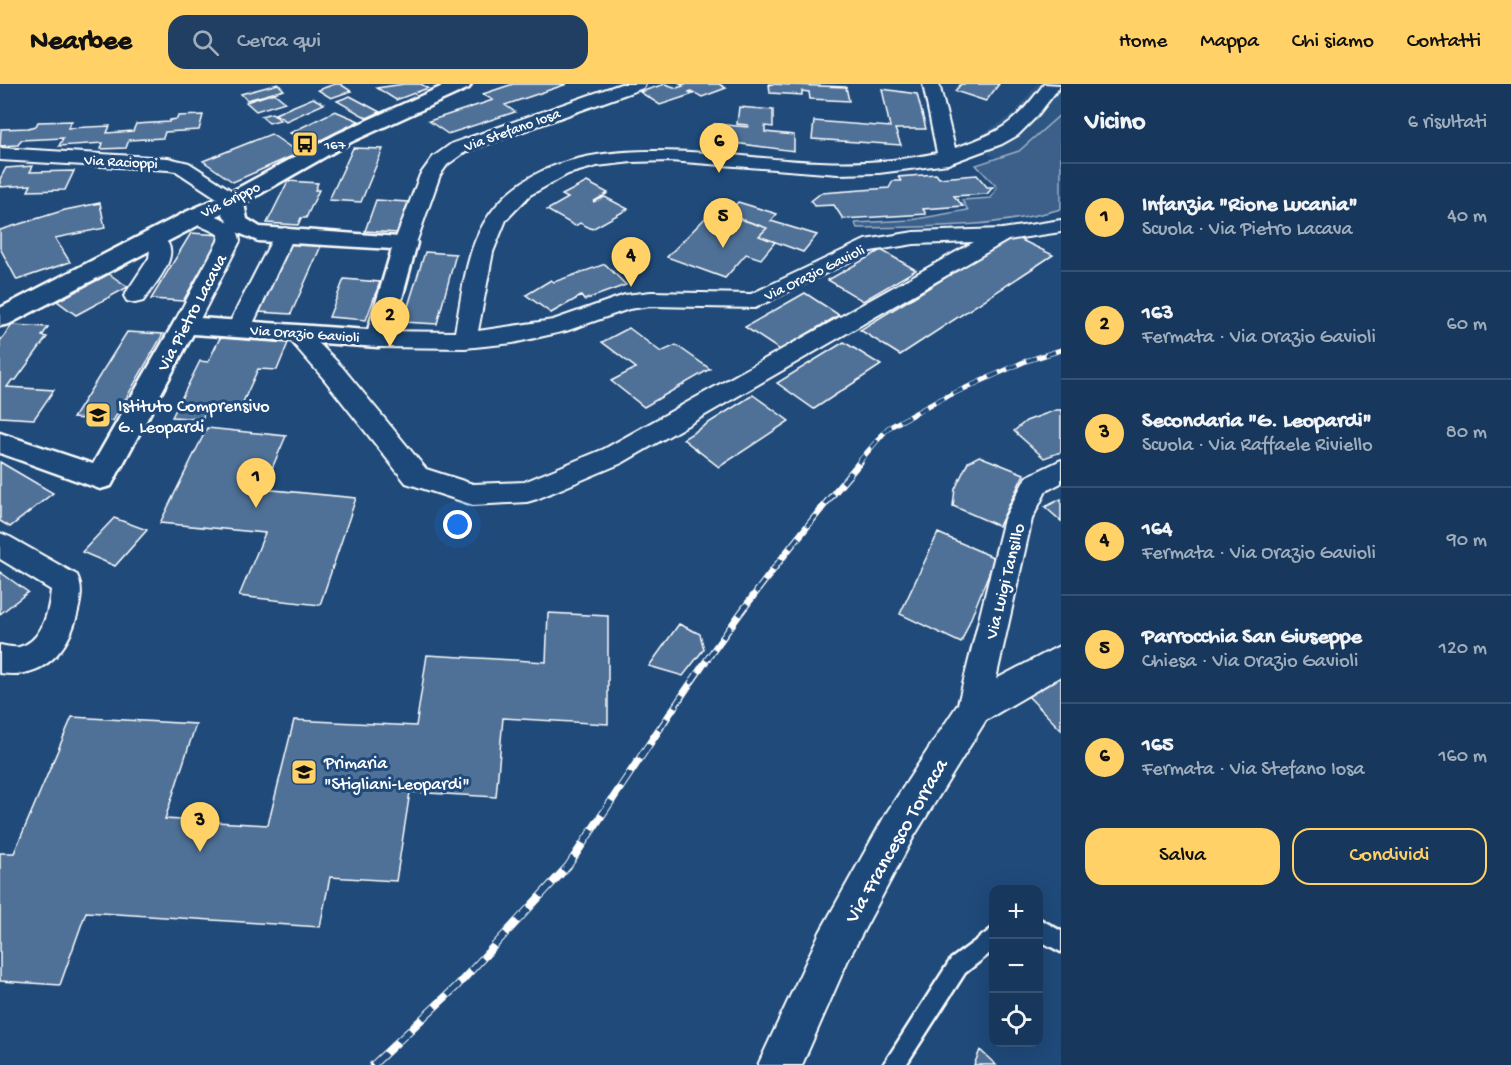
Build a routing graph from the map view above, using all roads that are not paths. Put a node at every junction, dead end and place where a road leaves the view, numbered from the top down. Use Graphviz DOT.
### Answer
graph roads {
  1 [pos="462,84"];
  2 [pos="637,84"];
  3 [pos="931,84"];
  4 [pos="1053,84"];
  5 [pos="0,154"];
  6 [pos="948,158"];
  7 [pos="232,200"];
  8 [pos="196,216"];
  9 [pos="1061,226"];
  10 [pos="258,234"];
  11 [pos="285,234"];
  12 [pos="1002,235"];
  13 [pos="152,240"];
  14 [pos="229,241"];
  15 [pos="405,243"];
  16 [pos="135,296"];
  17 [pos="1,316"];
  18 [pos="185,325"];
  19 [pos="239,328"];
  20 [pos="296,333"];
  21 [pos="378,339"];
  22 [pos="465,340"];
  23 [pos="0,443"];
  24 [pos="1061,470"];
  25 [pos="0,544"];
  26 [pos="0,659"];
  27 [pos="1061,659"];
  28 [pos="974,709"];
  29 [pos="1043,931"];
  30 [pos="991,939"];
  31 [pos="1061,942"];
  32 [pos="780,1065"];
  33 [pos="894,1065"];
  1 -- 7 [label="street, Via Grippo"];
  2 -- 15 [label="street, Via Stefano Iosa"];
  3 -- 6 [label="street"];
  4 -- 6 [label="street"];
  5 -- 7 [label="street, Via Racioppi"];
  6 -- 22 [label="street"];
  7 -- 8 [label="street, Via Grippo"];
  7 -- 10 [label="street"];
  8 -- 13 [label="street, Via Grippo"];
  8 -- 14 [label="street"];
  9 -- 12 [label="street"];
  10 -- 11 [label="street"];
  10 -- 14 [label="street"];
  11 -- 15 [label="street"];
  11 -- 19 [label="street"];
  12 -- 20 [label="street"];
  12 -- 22 [label="street, Via Orazio Gavioli"];
  13 -- 16 [label="street"];
  13 -- 17 [label="street, Via Grippo"];
  14 -- 18 [label="street, Via Pietro Lacava"];
  15 -- 21 [label="street"];
  18 -- 19 [label="street, Via Orazio Gavioli"];
  18 -- 23 [label="street, Via Pietro Lacava"];
  19 -- 20 [label="street, Via Orazio Gavioli"];
  20 -- 21 [label="street, Via Orazio Gavioli"];
  21 -- 22 [label="street, Via Orazio Gavioli"];
  24 -- 28 [label="street, Via Luigi Tansillo"];
  25 -- 26 [label="street"];
  27 -- 28 [label="street, Via Francesco Torraca"];
  28 -- 32 [label="street, Via Francesco Torraca"];
  29 -- 31 [label="lane"];
  30 -- 33 [label="lane"];
}
